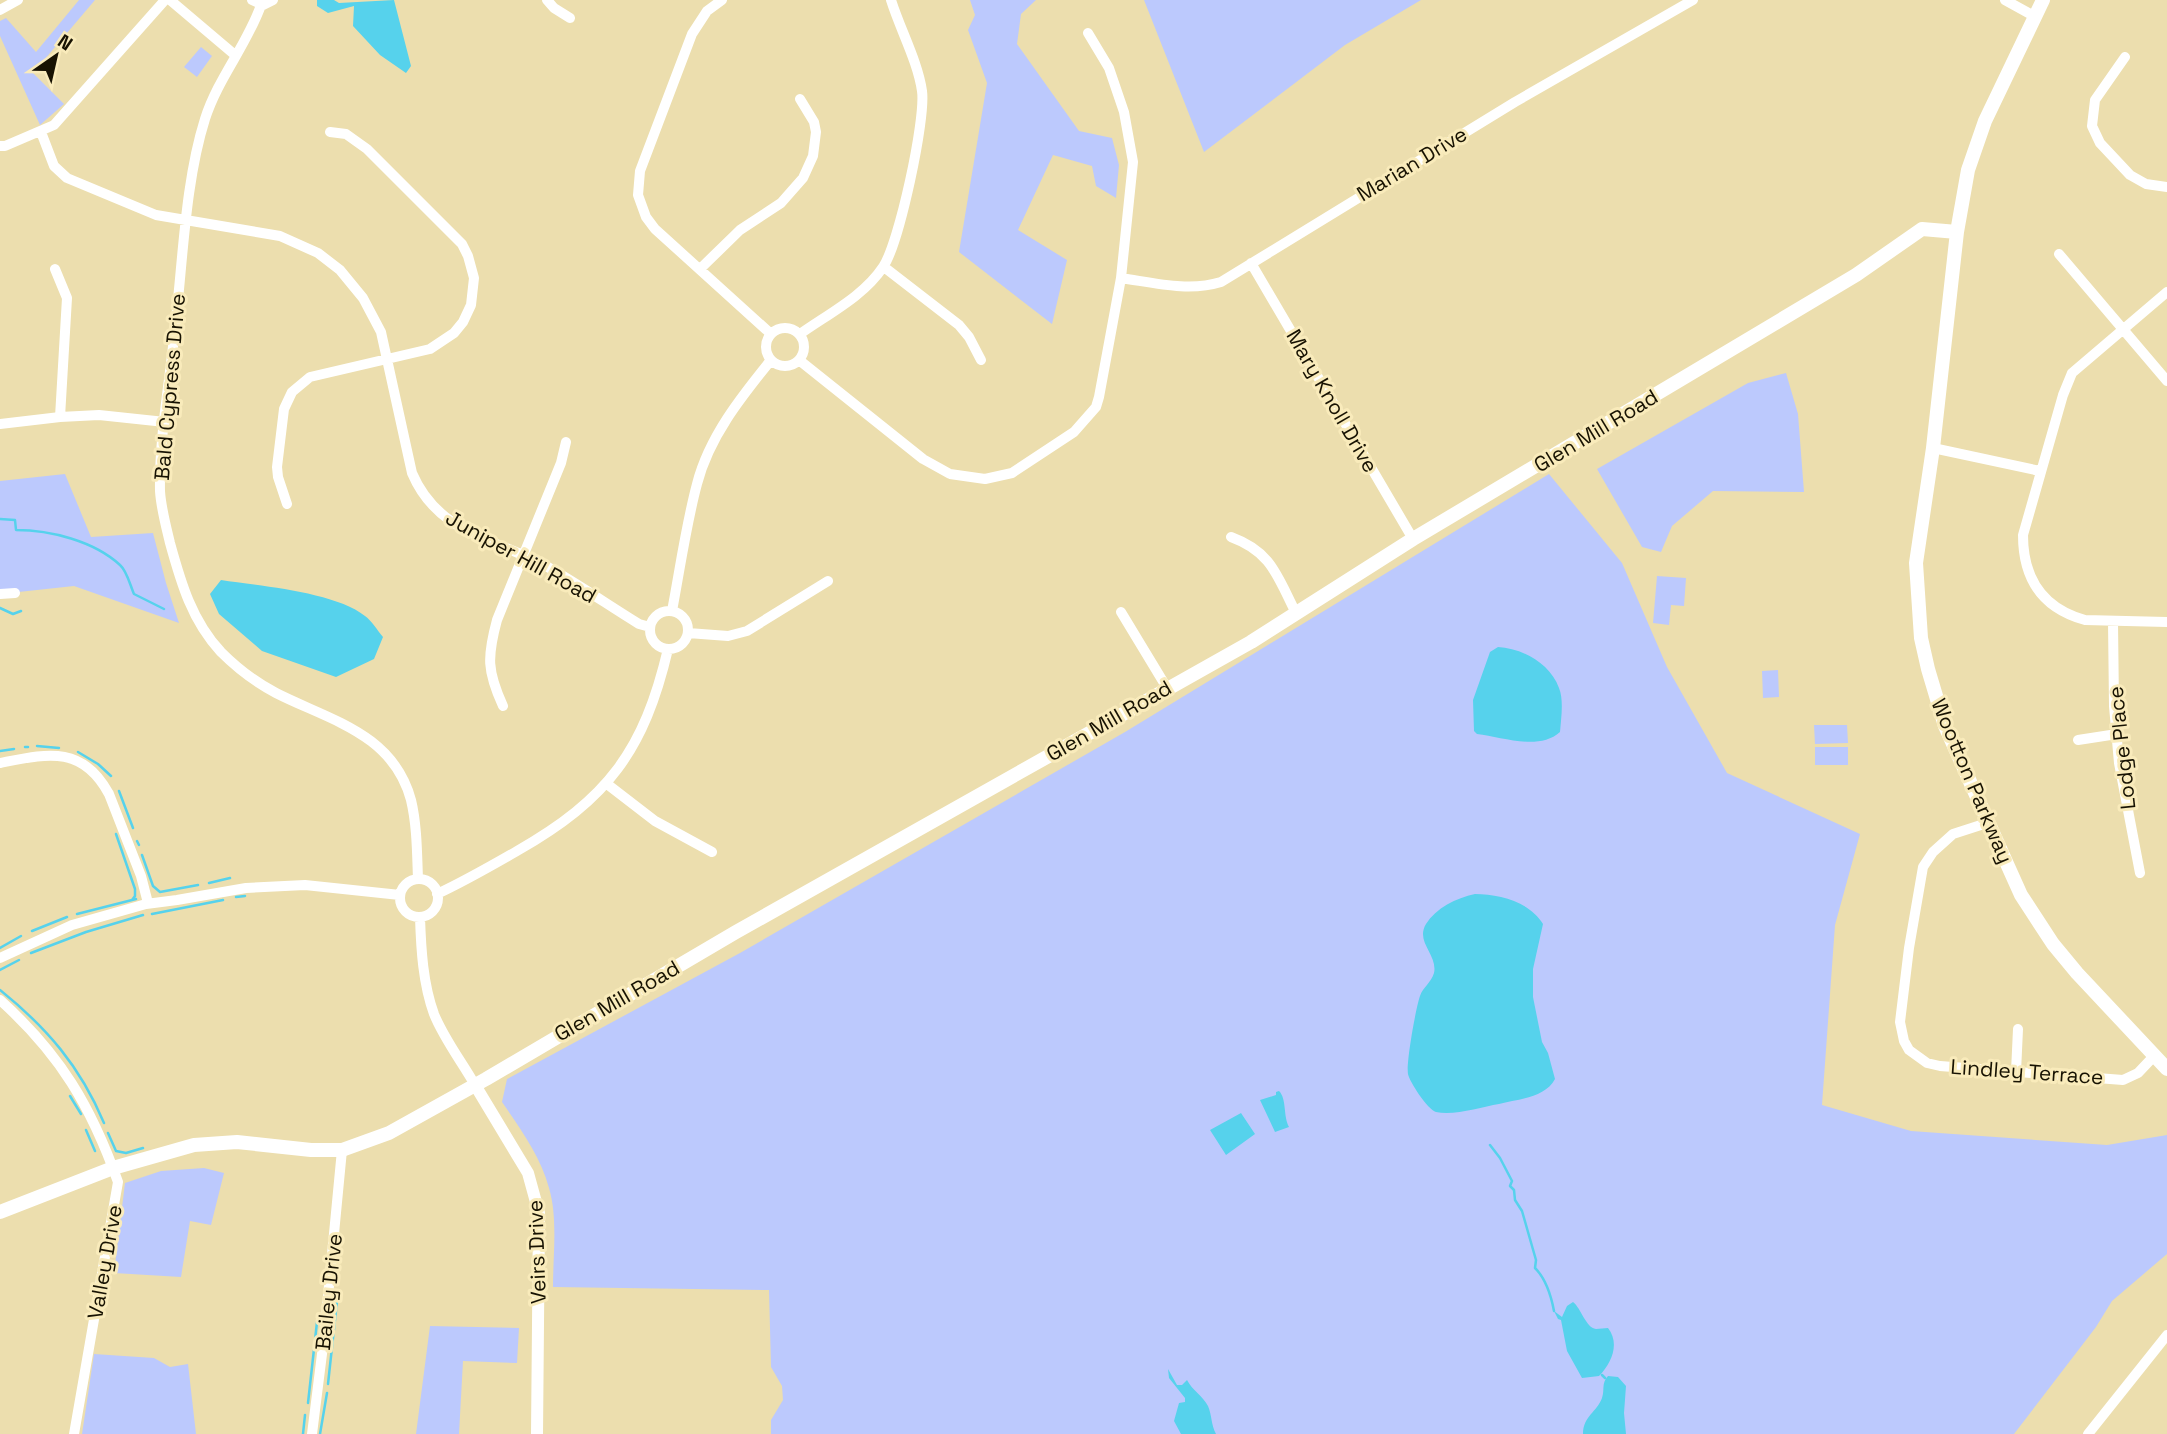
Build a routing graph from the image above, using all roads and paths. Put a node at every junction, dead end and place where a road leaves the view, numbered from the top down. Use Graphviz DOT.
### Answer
graph roads {
  1 [pos="19,0"];
  2 [pos="168,0"];
  3 [pos="273,0"];
  4 [pos="547,0"];
  5 [pos="722,0"];
  6 [pos="891,0"];
  7 [pos="1693,0"];
  8 [pos="2006,0"];
  9 [pos="2043,0"];
  10 [pos="256,3"];
  11 [pos="0,10"];
  12 [pos="2034,16"];
  13 [pos="570,18"];
  14 [pos="1088,33"];
  15 [pos="235,54"];
  16 [pos="2125,57"];
  17 [pos="800,99"];
  18 [pos="41,132"];
  19 [pos="330,132"];
  20 [pos="0,146"];
  21 [pos="2167,187"];
  22 [pos="187,219"];
  23 [pos="1956,232"];
  24 [pos="2059,254"];
  25 [pos="1251,263"];
  26 [pos="884,267"];
  27 [pos="55,269"];
  28 [pos="700,269"];
  29 [pos="1121,278"];
  30 [pos="2167,292"];
  31 [pos="2123,328"];
  32 [pos="771,334"];
  33 [pos="800,334"];
  34 [pos="387,359"];
  35 [pos="771,360"];
  36 [pos="799,360"];
  37 [pos="981,360"];
  38 [pos="2167,381"];
  39 [pos="60,417"];
  40 [pos="165,422"];
  41 [pos="0,424"];
  42 [pos="566,442"];
  43 [pos="1933,449"];
  44 [pos="2040,471"];
  45 [pos="287,504"];
  46 [pos="1231,537"];
  47 [pos="1413,539"];
  48 [pos="524,556"];
  49 [pos="828,581"];
  50 [pos="15,593"];
  51 [pos="0,594"];
  52 [pos="672,611"];
  53 [pos="1121,612"];
  54 [pos="1296,613"];
  55 [pos="2113,622"];
  56 [pos="2167,622"];
  57 [pos="650,627"];
  58 [pos="688,633"];
  59 [pos="667,649"];
  60 [pos="1167,688"];
  61 [pos="503,706"];
  62 [pos="2117,734"];
  63 [pos="2078,740"];
  64 [pos="0,763"];
  65 [pos="607,784"];
  66 [pos="1987,822"];
  67 [pos="712,852"];
  68 [pos="2140,873"];
  69 [pos="418,878"];
  70 [pos="437,894"];
  71 [pos="400,895"];
  72 [pos="148,903"];
  73 [pos="420,917"];
  74 [pos="0,958"];
  75 [pos="0,1000"];
  76 [pos="2018,1029"];
  77 [pos="2155,1055"];
  78 [pos="2167,1069"];
  79 [pos="2016,1072"];
  80 [pos="475,1085"];
  81 [pos="342,1150"];
  82 [pos="113,1168"];
  83 [pos="0,1212"];
  84 [pos="2167,1335"];
  85 [pos="74,1434"];
  86 [pos="312,1434"];
  87 [pos="537,1434"];
  88 [pos="2088,1434"];
  1 -- 11 [label="street"];
  2 -- 15 [label="street"];
  2 -- 18 [label="street"];
  3 -- 10 [label="street"];
  4 -- 13 [label="street"];
  5 -- 28 [label="street"];
  6 -- 26 [label="street"];
  7 -- 25 [label="street, Marian Drive"];
  8 -- 12 [label="street"];
  9 -- 12 [label="main road"];
  10 -- 15 [label="street, Bald Cypress Drive"];
  12 -- 23 [label="main road"];
  14 -- 29 [label="street"];
  15 -- 22 [label="street, Bald Cypress Drive"];
  16 -- 21 [label="street"];
  17 -- 28 [label="street"];
  18 -- 20 [label="street"];
  18 -- 22 [label="street, Juniper Hill Road"];
  19 -- 34 [label="street"];
  22 -- 34 [label="street, Juniper Hill Road"];
  22 -- 40 [label="street, Bald Cypress Drive"];
  23 -- 43 [label="main road, Wootton Parkway"];
  23 -- 47 [label="main road, Glen Mill Road"];
  24 -- 31 [label="street"];
  25 -- 29 [label="street, Marian Drive"];
  25 -- 47 [label="street, Mary Knoll Drive"];
  26 -- 33 [label="street"];
  26 -- 37 [label="street"];
  27 -- 39 [label="street"];
  28 -- 32 [label="street"];
  29 -- 36 [label="street"];
  30 -- 31 [label="street"];
  31 -- 38 [label="street"];
  31 -- 44 [label="street"];
  32 -- 33 [label="street"];
  32 -- 35 [label="street"];
  33 -- 36 [label="street"];
  34 -- 45 [label="street"];
  34 -- 48 [label="street, Juniper Hill Road"];
  35 -- 36 [label="street"];
  35 -- 52 [label="street"];
  39 -- 40 [label="street"];
  39 -- 41 [label="street"];
  40 -- 69 [label="street, Bald Cypress Drive"];
  42 -- 48 [label="street"];
  43 -- 44 [label="street"];
  43 -- 66 [label="main road, Wootton Parkway"];
  44 -- 55 [label="street"];
  46 -- 54 [label="street"];
  47 -- 54 [label="main road, Glen Mill Road"];
  48 -- 57 [label="street, Juniper Hill Road"];
  48 -- 61 [label="street"];
  49 -- 58 [label="street"];
  50 -- 51 [label="street"];
  52 -- 57 [label="street"];
  52 -- 58 [label="street"];
  53 -- 60 [label="street"];
  54 -- 60 [label="main road, Glen Mill Road"];
  55 -- 56 [label="street"];
  55 -- 62 [label="street, Lodge Place"];
  57 -- 59 [label="street"];
  58 -- 59 [label="street"];
  59 -- 65 [label="street"];
  60 -- 80 [label="main road, Glen Mill Road"];
  62 -- 63 [label="street"];
  62 -- 68 [label="street, Lodge Place"];
  64 -- 72 [label="street"];
  65 -- 67 [label="street"];
  65 -- 70 [label="street"];
  66 -- 77 [label="main road, Wootton Parkway"];
  66 -- 79 [label="street, Lindley Terrace"];
  69 -- 70 [label="street"];
  69 -- 71 [label="street"];
  70 -- 73 [label="street"];
  71 -- 72 [label="street"];
  71 -- 73 [label="street"];
  72 -- 74 [label="street"];
  73 -- 80 [label="street"];
  75 -- 82 [label="street, Valley Drive"];
  76 -- 79 [label="street"];
  77 -- 78 [label="main road, Wootton Parkway"];
  77 -- 79 [label="street, Lindley Terrace"];
  80 -- 81 [label="main road, Glen Mill Road"];
  80 -- 87 [label="street, Veirs Drive"];
  81 -- 82 [label="main road, Glen Mill Road"];
  81 -- 86 [label="street, Bailey Drive"];
  82 -- 83 [label="main road, Glen Mill Road"];
  82 -- 85 [label="street, Valley Drive"];
  84 -- 88 [label="street"];
}
